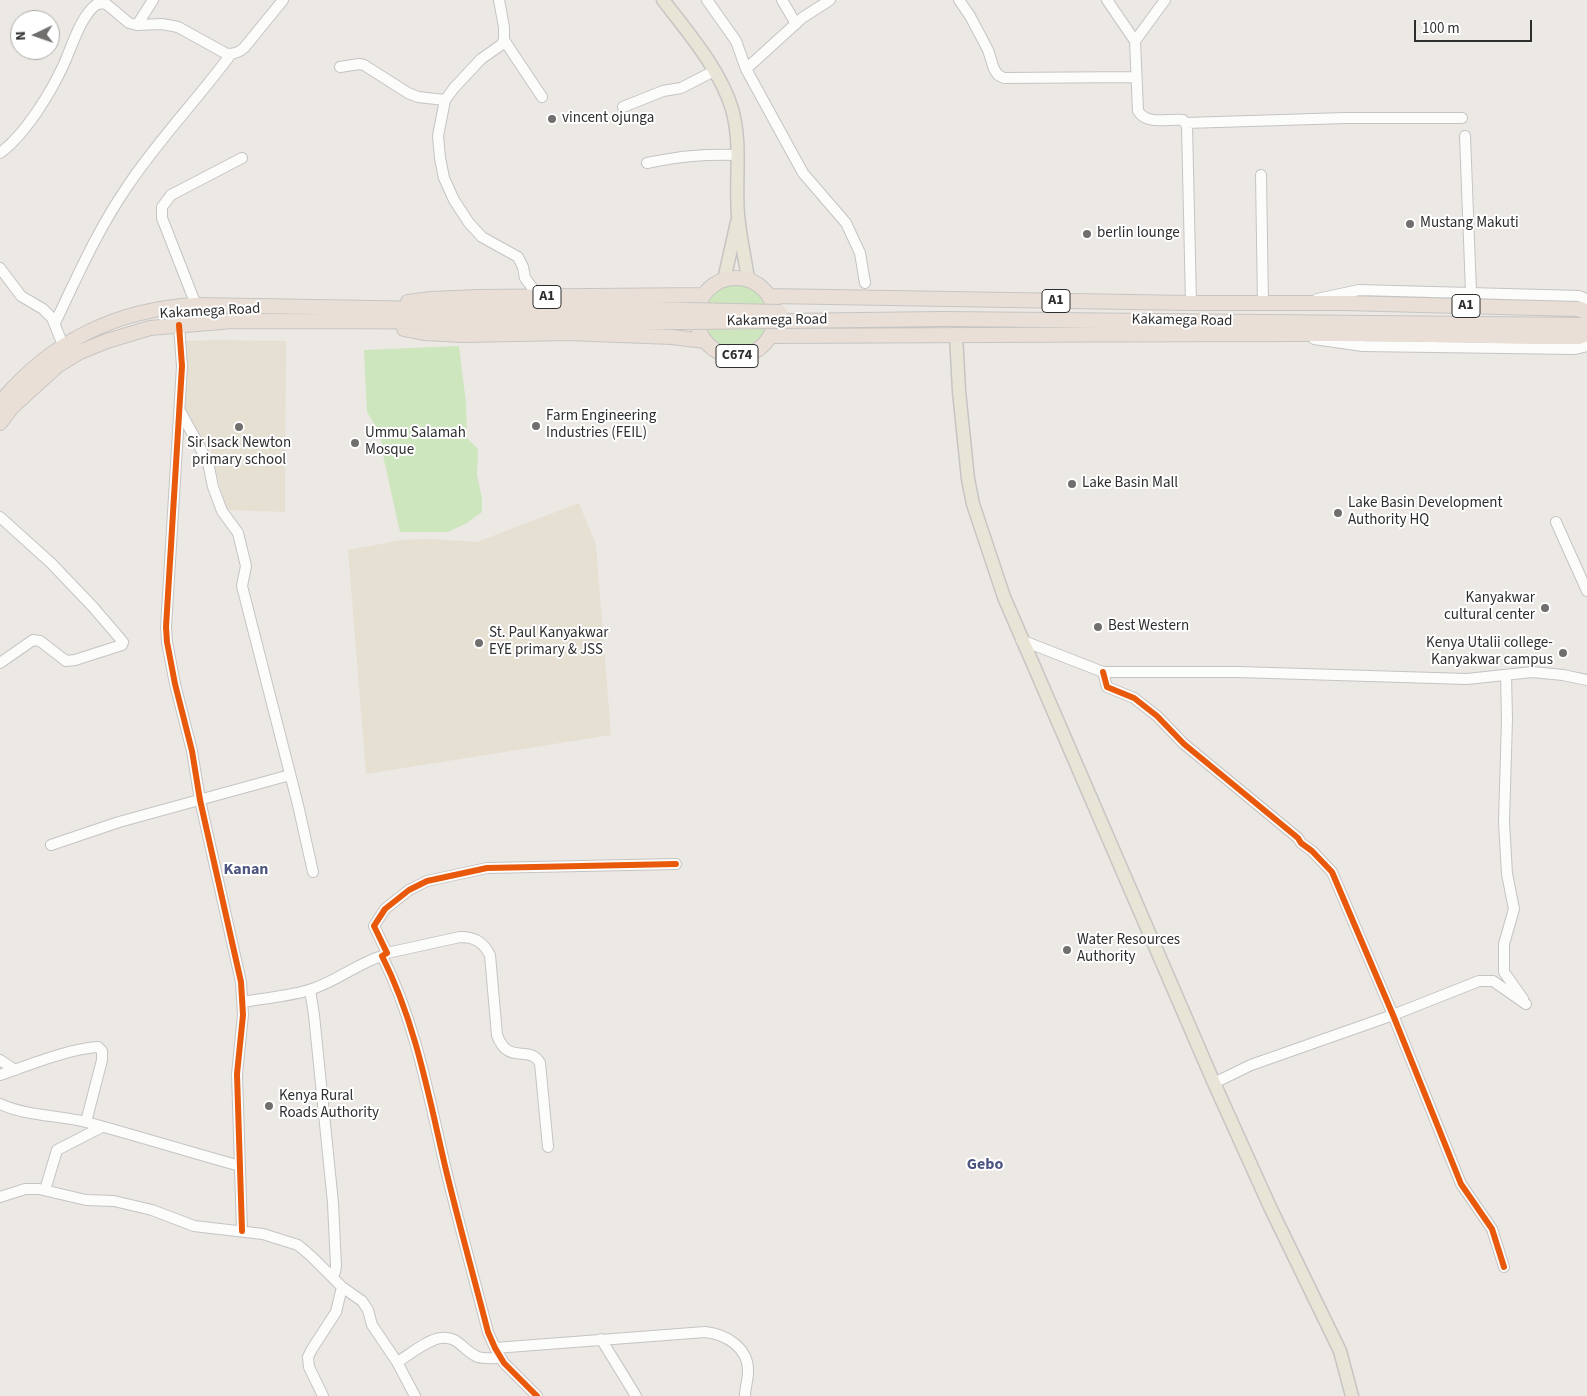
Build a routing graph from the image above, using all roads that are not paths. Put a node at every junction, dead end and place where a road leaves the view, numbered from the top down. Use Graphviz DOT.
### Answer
graph roads {
  1 [pos="153,0"];
  2 [pos="283,0"];
  3 [pos="663,0"];
  4 [pos="707,0"];
  5 [pos="782,0"];
  6 [pos="830,0"];
  7 [pos="959,0"];
  8 [pos="1107,0"];
  9 [pos="1165,0"];
  10 [pos="502,2"];
  11 [pos="796,24"];
  12 [pos="137,25"];
  13 [pos="504,40"];
  14 [pos="1135,41"];
  15 [pos="231,54"];
  16 [pos="340,67"];
  17 [pos="746,69"];
  18 [pos="714,71"];
  19 [pos="1136,77"];
  20 [pos="542,96"];
  21 [pos="445,100"];
  22 [pos="623,108"];
  23 [pos="1462,118"];
  24 [pos="1186,123"];
  25 [pos="1465,136"];
  26 [pos="0,153"];
  27 [pos="738,155"];
  28 [pos="242,158"];
  29 [pos="647,163"];
  30 [pos="1261,175"];
  31 [pos="738,215"];
  32 [pos="0,268"];
  33 [pos="748,279"];
  34 [pos="724,280"];
  35 [pos="866,283"];
  36 [pos="1471,292"];
  37 [pos="704,295"];
  38 [pos="769,296"];
  39 [pos="540,298"];
  40 [pos="1587,299"];
  41 [pos="1191,303"];
  42 [pos="1263,304"];
  43 [pos="1289,304"];
  44 [pos="196,305"];
  45 [pos="391,308"];
  46 [pos="1587,312"];
  47 [pos="1587,320"];
  48 [pos="393,322"];
  49 [pos="55,323"];
  50 [pos="178,325"];
  51 [pos="1587,326"];
  52 [pos="956,334"];
  53 [pos="1587,334"];
  54 [pos="1290,335"];
  55 [pos="771,336"];
  56 [pos="706,341"];
  57 [pos="63,345"];
  58 [pos="1587,346"];
  59 [pos="0,403"];
  60 [pos="180,412"];
  61 [pos="0,423"];
  62 [pos="0,517"];
  63 [pos="1556,522"];
  64 [pos="1587,590"];
  65 [pos="1022,640"];
  66 [pos="0,663"];
  67 [pos="1103,672"];
  68 [pos="1506,675"];
  69 [pos="1587,680"];
  70 [pos="290,775"];
  71 [pos="200,800"];
  72 [pos="51,845"];
  73 [pos="676,864"];
  74 [pos="313,872"];
  75 [pos="385,954"];
  76 [pos="310,990"];
  77 [pos="243,1002"];
  78 [pos="1393,1015"];
  79 [pos="0,1060"];
  80 [pos="15,1070"];
  81 [pos="0,1075"];
  82 [pos="1214,1083"];
  83 [pos="0,1104"];
  84 [pos="86,1122"];
  85 [pos="102,1127"];
  86 [pos="548,1146"];
  87 [pos="240,1166"];
  88 [pos="45,1190"];
  89 [pos="0,1197"];
  90 [pos="242,1231"];
  91 [pos="1504,1267"];
  92 [pos="332,1277"];
  93 [pos="342,1287"];
  94 [pos="600,1339"];
  95 [pos="495,1348"];
  96 [pos="501,1358"];
  97 [pos="397,1362"];
  98 [pos="323,1396"];
  99 [pos="415,1396"];
  100 [pos="537,1396"];
  101 [pos="636,1396"];
  102 [pos="745,1396"];
  103 [pos="1352,1396"];
  1 -- 12 [label="street"];
  2 -- 15 [label="street"];
  3 -- 18 [label="main road"];
  4 -- 17 [label="street"];
  5 -- 11 [label="street"];
  6 -- 11 [label="street"];
  7 -- 19 [label="street"];
  8 -- 14 [label="street"];
  9 -- 14 [label="street"];
  10 -- 13 [label="street"];
  11 -- 17 [label="street"];
  12 -- 15 [label="street"];
  12 -- 26 [label="street"];
  13 -- 20 [label="street"];
  13 -- 21 [label="street"];
  14 -- 19 [label="street"];
  15 -- 49 [label="street"];
  16 -- 21 [label="street"];
  17 -- 35 [label="street"];
  18 -- 22 [label="street"];
  18 -- 27 [label="main road"];
  19 -- 24 [label="street"];
  21 -- 39 [label="street"];
  23 -- 24 [label="street"];
  24 -- 41 [label="street"];
  25 -- 36 [label="street"];
  27 -- 29 [label="street"];
  27 -- 31 [label="main road"];
  28 -- 44 [label="street"];
  30 -- 42 [label="street"];
  31 -- 33 [label="main road"];
  31 -- 34 [label="main road"];
  32 -- 49 [label="street"];
  33 -- 34 [label="highway"];
  33 -- 38 [label="highway"];
  34 -- 37 [label="highway"];
  36 -- 40 [label="street"];
  36 -- 43 [label="street"];
  37 -- 39 [label="highway, A1"];
  37 -- 56 [label="highway, C674"];
  38 -- 41 [label="highway, A1"];
  38 -- 55 [label="highway, C674"];
  39 -- 45 [label="highway, A1"];
  41 -- 42 [label="highway, A1"];
  42 -- 43 [label="highway, A1"];
  43 -- 46 [label="highway, A1"];
  44 -- 45 [label="highway, A1"];
  44 -- 57 [label="highway, A1"];
  45 -- 47 [label="highway, Kakamega Road / A1, bridge"];
  48 -- 50 [label="highway, Kakamega Road / A1"];
  48 -- 51 [label="highway, Kakamega Road / A1, bridge"];
  48 -- 56 [label="highway, A1"];
  49 -- 57 [label="street"];
  50 -- 60 [label="street"];
  50 -- 61 [label="highway, Kakamega Road / A1"];
  52 -- 54 [label="highway, A1"];
  52 -- 55 [label="highway, A1"];
  52 -- 65 [label="main road"];
  53 -- 54 [label="highway, A1"];
  54 -- 58 [label="street"];
  55 -- 56 [label="highway, C674"];
  57 -- 59 [label="highway, A1"];
  60 -- 70 [label="street"];
  60 -- 71 [label="street"];
  62 -- 66 [label="street"];
  63 -- 64 [label="street"];
  65 -- 67 [label="street"];
  65 -- 82 [label="main road"];
  67 -- 68 [label="street"];
  67 -- 78 [label="street"];
  68 -- 69 [label="street"];
  68 -- 78 [label="street"];
  70 -- 71 [label="street"];
  70 -- 74 [label="street"];
  71 -- 72 [label="street"];
  71 -- 77 [label="street"];
  73 -- 75 [label="street"];
  75 -- 76 [label="street"];
  75 -- 86 [label="street"];
  75 -- 95 [label="street"];
  76 -- 77 [label="street"];
  76 -- 92 [label="street"];
  77 -- 87 [label="street"];
  78 -- 82 [label="street"];
  78 -- 91 [label="street"];
  79 -- 80 [label="street"];
  80 -- 81 [label="street"];
  80 -- 84 [label="street"];
  82 -- 103 [label="main road"];
  83 -- 84 [label="street"];
  84 -- 85 [label="street"];
  85 -- 87 [label="street"];
  85 -- 88 [label="street"];
  87 -- 90 [label="street"];
  88 -- 89 [label="street"];
  88 -- 90 [label="street"];
  90 -- 92 [label="street"];
  92 -- 93 [label="street"];
  93 -- 97 [label="street"];
  93 -- 98 [label="street"];
  94 -- 95 [label="street"];
  94 -- 101 [label="street"];
  94 -- 102 [label="street"];
  95 -- 96 [label="street"];
  96 -- 97 [label="street"];
  96 -- 100 [label="street"];
  97 -- 99 [label="street"];
}
